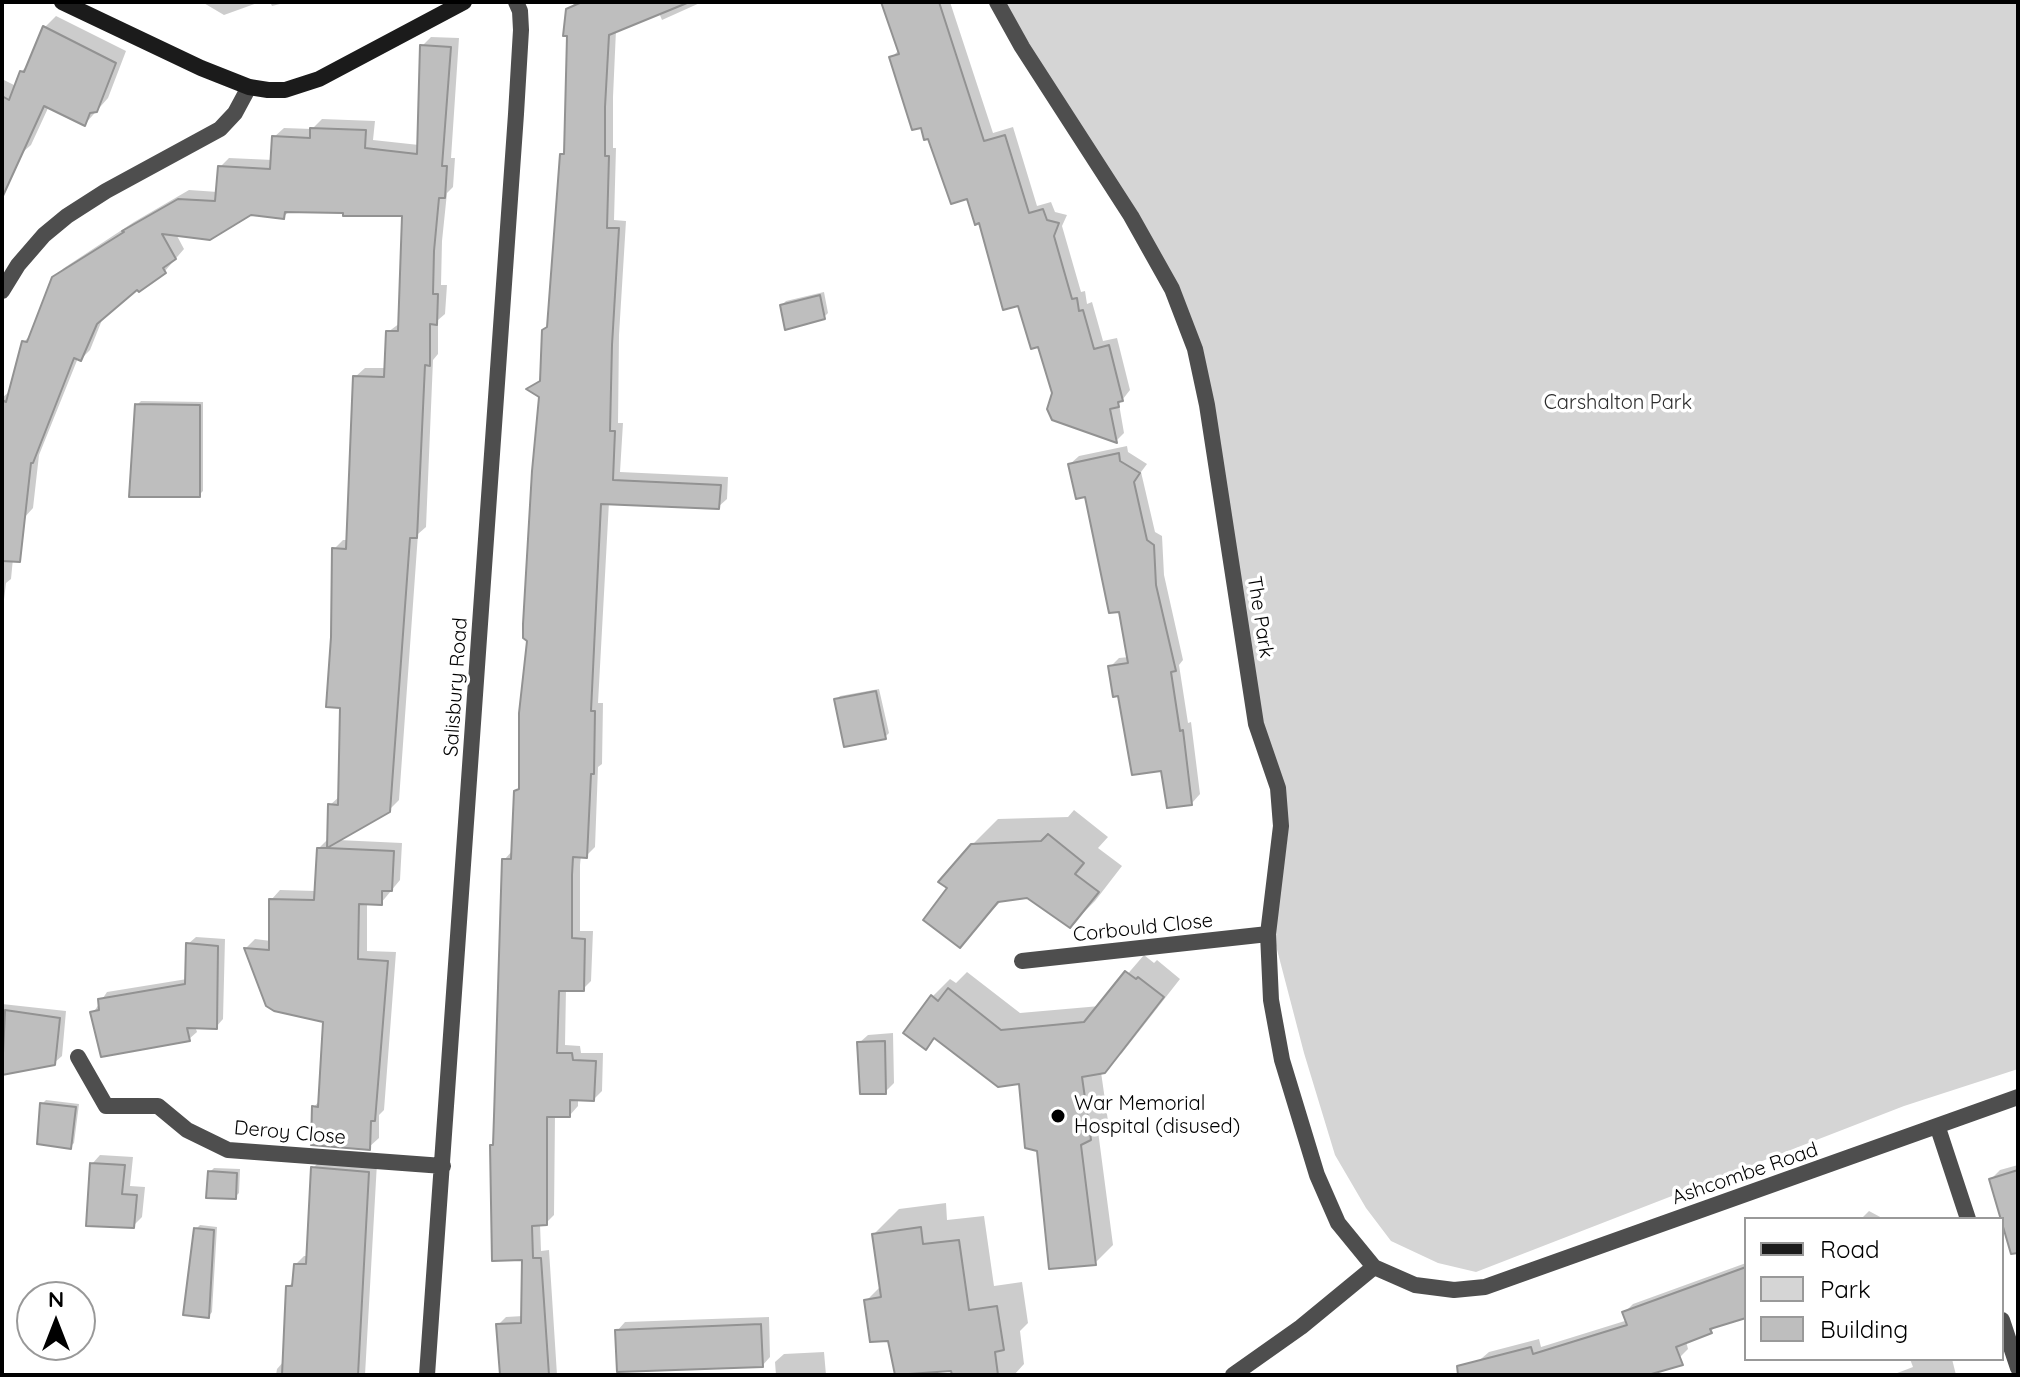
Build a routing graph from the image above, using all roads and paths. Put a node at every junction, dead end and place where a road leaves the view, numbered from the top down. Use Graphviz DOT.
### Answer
graph roads {
  1 [pos="62,2"];
  2 [pos="464,2"];
  3 [pos="516,2"];
  4 [pos="997,2"];
  5 [pos="249,87"];
  6 [pos="2,291"];
  7 [pos="1268,934"];
  8 [pos="1022,961"];
  9 [pos="78,1057"];
  10 [pos="2018,1097"];
  11 [pos="1938,1128"];
  12 [pos="443,1166"];
  13 [pos="1967,1217"];
  14 [pos="1374,1267"];
  15 [pos="1485,1287"];
  16 [pos="2004,1326"];
  17 [pos="2018,1368"];
  18 [pos="427,1375"];
  19 [pos="1233,1375"];
  1 -- 5 [label="main road"];
  2 -- 5 [label="main road"];
  3 -- 12 [label="street, Salisbury Road"];
  4 -- 7 [label="street, The Park"];
  5 -- 6 [label="street"];
  7 -- 8 [label="street, Corbould Close"];
  7 -- 14 [label="street, The Park"];
  9 -- 12 [label="street, Deroy Close"];
  10 -- 11 [label="street, Ashcombe Road"];
  11 -- 13 [label="street"];
  11 -- 15 [label="street, Ashcombe Road"];
  12 -- 18 [label="street, Salisbury Road"];
  14 -- 15 [label="street, The Park"];
  14 -- 19 [label="street"];
  16 -- 17 [label="street"];
}
